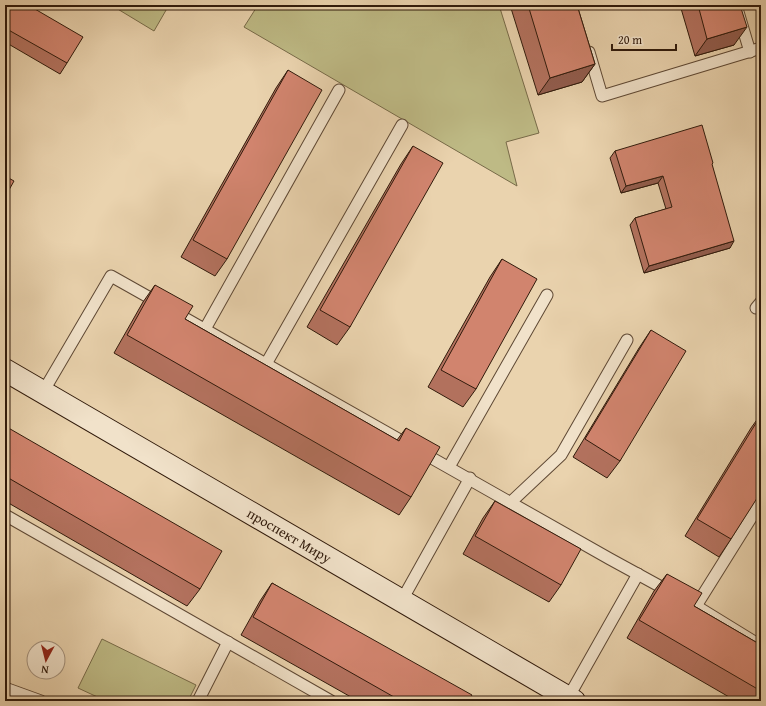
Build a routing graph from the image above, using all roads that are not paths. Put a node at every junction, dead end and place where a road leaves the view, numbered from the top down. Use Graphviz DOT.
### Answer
graph roads {
  1 [pos="736,5"];
  2 [pos="586,43"];
  3 [pos="761,48"];
  4 [pos="750,52"];
  5 [pos="339,90"];
  6 [pos="402,125"];
  7 [pos="547,295"];
  8 [pos="205,329"];
  9 [pos="627,340"];
  10 [pos="266,364"];
  11 [pos="5,370"];
  12 [pos="43,392"];
  13 [pos="449,467"];
  14 [pos="470,478"];
  15 [pos="510,502"];
  16 [pos="761,502"];
  17 [pos="5,515"];
  18 [pos="638,574"];
  19 [pos="402,600"];
  20 [pos="696,606"];
  21 [pos="228,642"];
  22 [pos="761,646"];
  23 [pos="5,688"];
  24 [pos="569,700"];
  25 [pos="41,701"];
  26 [pos="198,701"];
  27 [pos="331,701"];
  1 -- 4 [label="lane"];
  2 -- 4 [label="lane"];
  3 -- 4 [label="lane"];
  5 -- 8 [label="lane"];
  6 -- 10 [label="lane"];
  7 -- 13 [label="lane"];
  8 -- 10 [label="lane"];
  8 -- 12 [label="lane"];
  9 -- 15 [label="lane"];
  10 -- 13 [label="lane"];
  11 -- 12 [label="main road, проспект Миру"];
  12 -- 19 [label="main road, проспект Миру"];
  13 -- 14 [label="lane"];
  14 -- 15 [label="lane"];
  14 -- 19 [label="lane"];
  15 -- 18 [label="lane"];
  16 -- 20 [label="lane"];
  17 -- 21 [label="lane"];
  18 -- 20 [label="lane"];
  18 -- 24 [label="lane"];
  19 -- 24 [label="main road, проспект Миру"];
  20 -- 22 [label="lane"];
  21 -- 26 [label="lane"];
  21 -- 27 [label="lane"];
  23 -- 25 [label="lane"];
}
